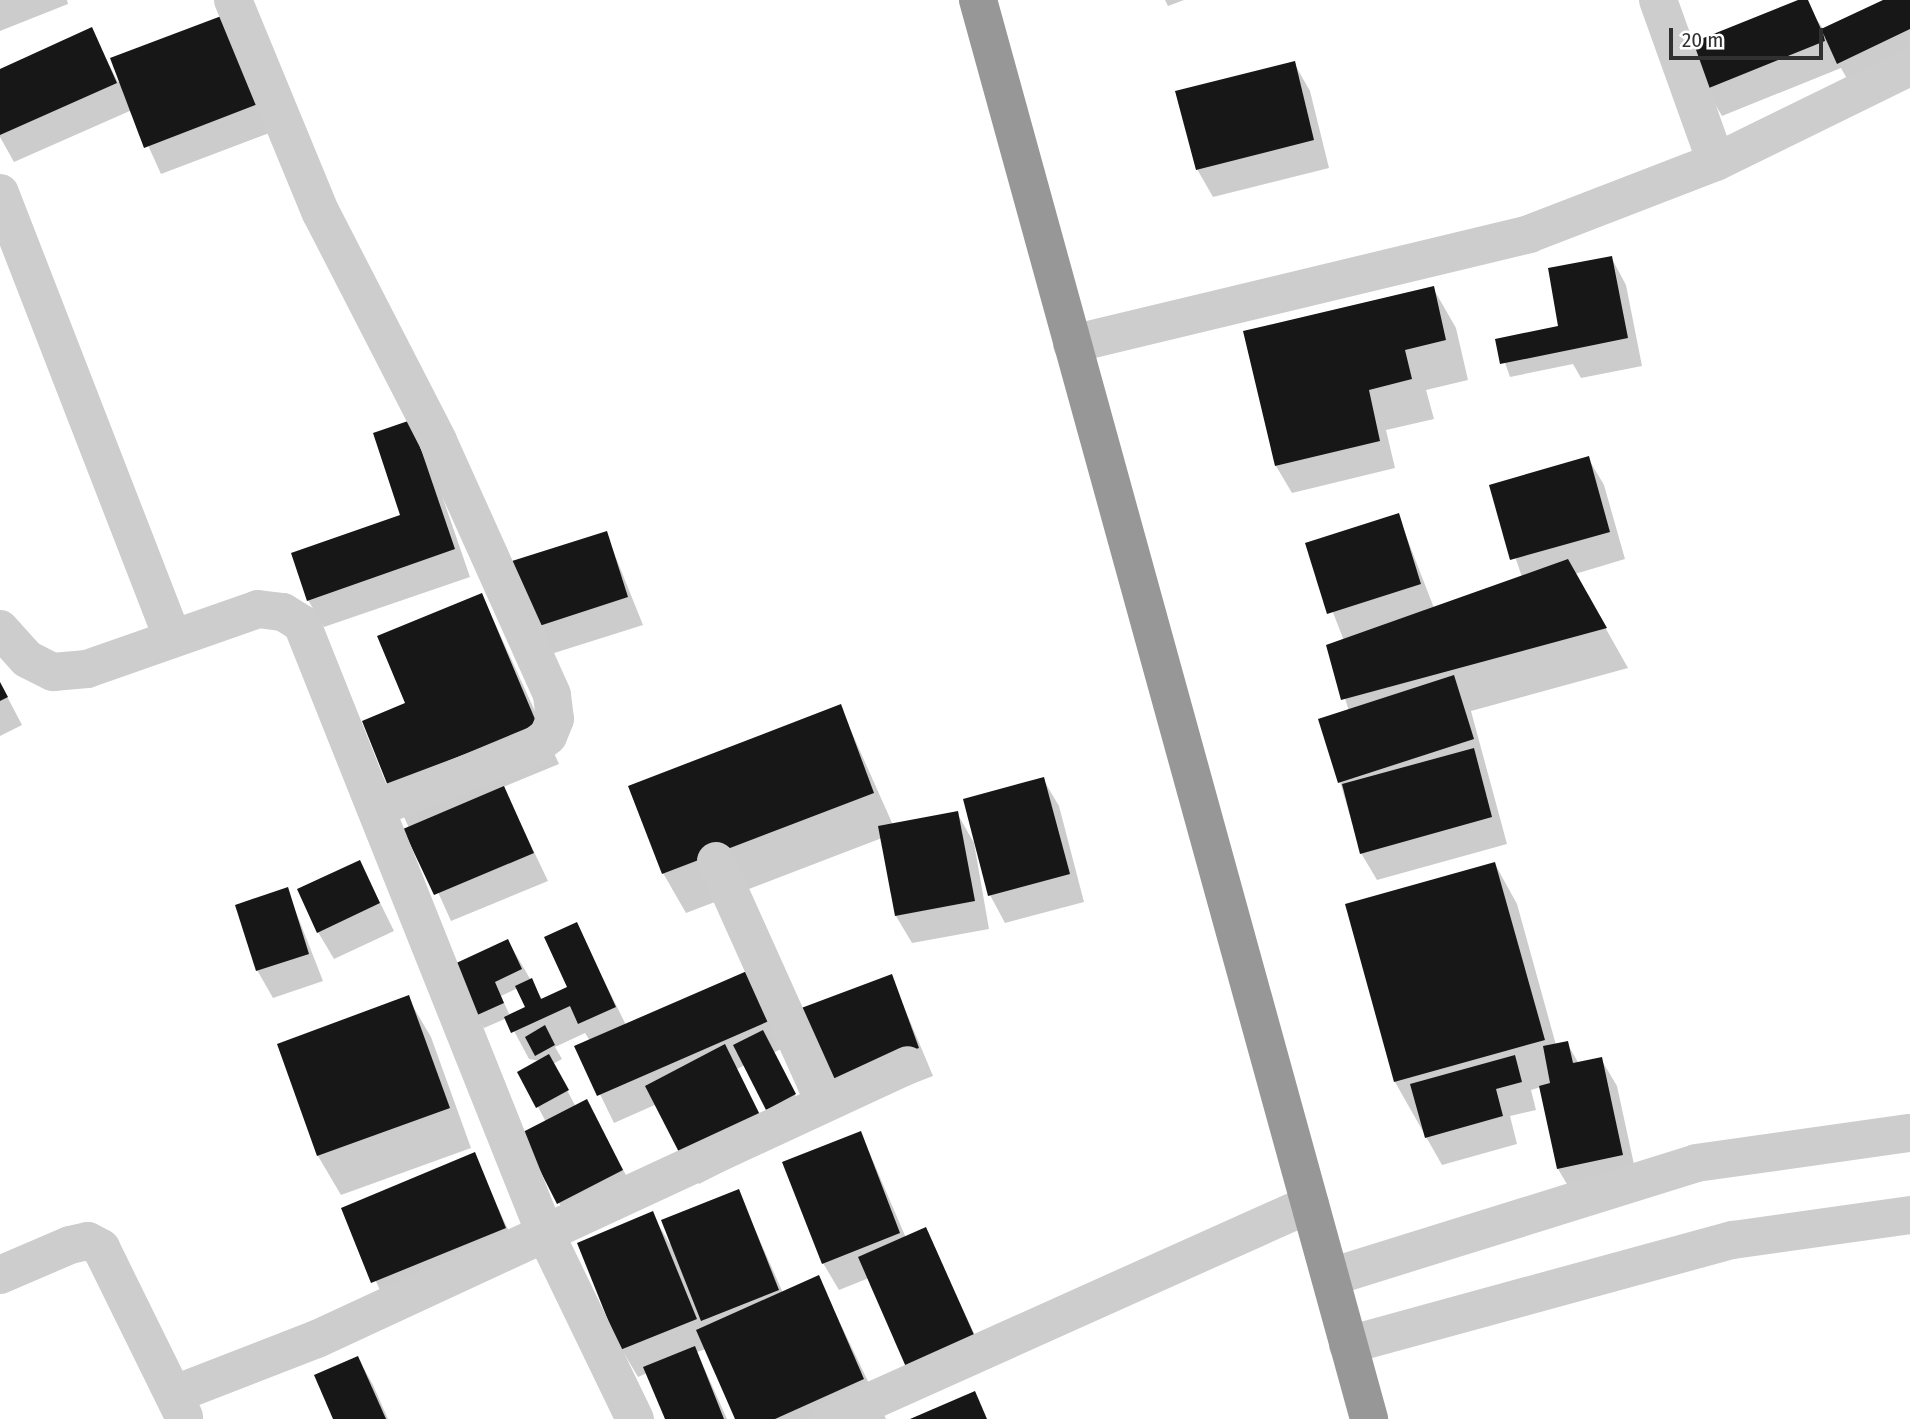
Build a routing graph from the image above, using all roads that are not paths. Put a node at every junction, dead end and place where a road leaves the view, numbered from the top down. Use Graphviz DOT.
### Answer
graph roads {
  1 [pos="233,0"];
  2 [pos="978,0"];
  3 [pos="1658,0"];
  4 [pos="1910,67"];
  5 [pos="1716,162"];
  6 [pos="0,193"];
  7 [pos="1072,344"];
  8 [pos="0,629"];
  9 [pos="172,638"];
  10 [pos="378,807"];
  11 [pos="716,861"];
  12 [pos="908,1065"];
  13 [pos="825,1103"];
  14 [pos="1910,1133"];
  15 [pos="1310,1204"];
  16 [pos="1910,1214"];
  17 [pos="544,1231"];
  18 [pos="0,1275"];
  19 [pos="1331,1277"];
  20 [pos="1348,1345"];
  21 [pos="180,1407"];
  22 [pos="635,1419"];
  23 [pos="831,1419"];
  24 [pos="1369,1419"];
  1 -- 10 [label="street"];
  2 -- 7 [label="highway"];
  3 -- 5 [label="street"];
  4 -- 5 [label="street"];
  5 -- 7 [label="street"];
  6 -- 9 [label="street"];
  7 -- 15 [label="highway"];
  8 -- 9 [label="street"];
  9 -- 10 [label="street"];
  10 -- 17 [label="street"];
  11 -- 13 [label="street"];
  12 -- 13 [label="street"];
  13 -- 17 [label="street"];
  14 -- 19 [label="street"];
  15 -- 19 [label="highway"];
  15 -- 23 [label="street"];
  16 -- 20 [label="street"];
  17 -- 21 [label="street"];
  17 -- 22 [label="street"];
  18 -- 21 [label="street"];
  19 -- 20 [label="highway"];
  20 -- 24 [label="highway"];
}
